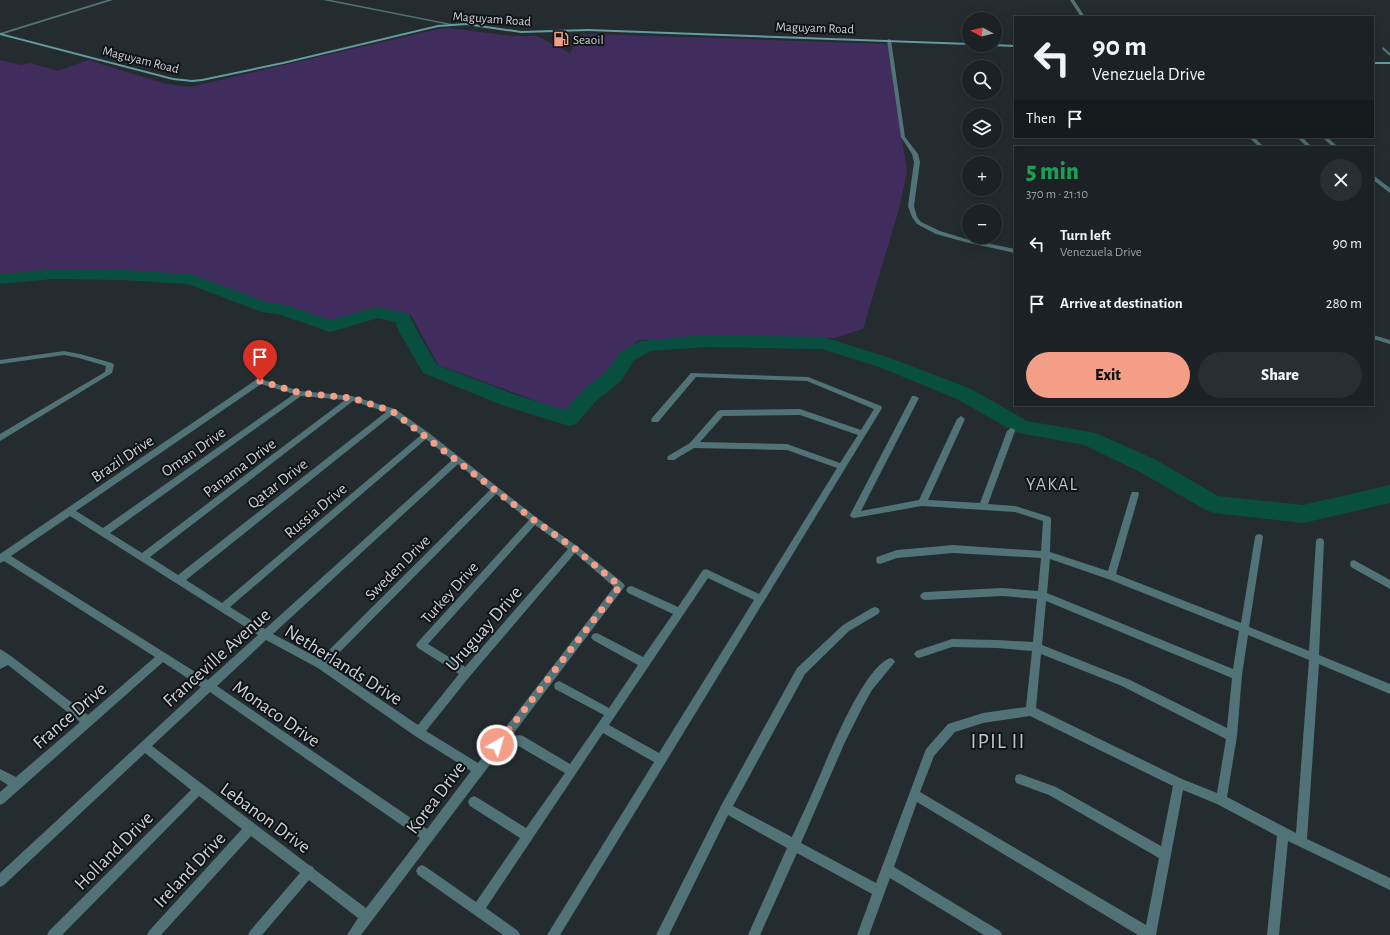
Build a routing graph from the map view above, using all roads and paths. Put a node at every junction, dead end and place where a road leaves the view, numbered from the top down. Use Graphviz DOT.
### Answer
graph roads {
  1 [pos="111,0"];
  2 [pos="326,0"];
  3 [pos="1072,0"];
  4 [pos="1081,16"];
  5 [pos="450,24"];
  6 [pos="0,34"];
  7 [pos="889,40"];
  8 [pos="962,44"];
  9 [pos="1002,46"];
  10 [pos="1014,46"];
  11 [pos="1383,48"];
  12 [pos="1390,55"];
  13 [pos="1374,63"];
  14 [pos="1390,63"];
  15 [pos="1252,138"];
  16 [pos="1300,138"];
  17 [pos="1325,138"];
  18 [pos="1261,146"];
  19 [pos="1309,146"];
  20 [pos="1335,146"];
  21 [pos="1374,178"];
  22 [pos="1390,192"];
  23 [pos="1014,251"];
  24 [pos="1374,338"];
  25 [pos="1390,342"];
  26 [pos="0,362"];
  27 [pos="300,393"];
  28 [pos="352,398"];
  29 [pos="915,398"];
  30 [pos="392,411"];
  31 [pos="961,419"];
  32 [pos="655,420"];
  33 [pos="1011,432"];
  34 [pos="862,433"];
  35 [pos="426,435"];
  36 [pos="0,438"];
  37 [pos="693,445"];
  38 [pos="670,458"];
  39 [pos="457,460"];
  40 [pos="841,466"];
  41 [pos="495,490"];
  42 [pos="1135,494"];
  43 [pos="922,503"];
  44 [pos="983,506"];
  45 [pos="69,511"];
  46 [pos="534,520"];
  47 [pos="103,533"];
  48 [pos="1259,537"];
  49 [pos="1320,541"];
  50 [pos="574,548"];
  51 [pos="1047,555"];
  52 [pos="2,558"];
  53 [pos="142,558"];
  54 [pos="880,560"];
  55 [pos="1354,564"];
  56 [pos="1111,576"];
  57 [pos="180,580"];
  58 [pos="1390,585"];
  59 [pos="631,590"];
  60 [pos="1042,595"];
  61 [pos="925,596"];
  62 [pos="761,599"];
  63 [pos="224,607"];
  64 [pos="875,611"];
  65 [pos="679,612"];
  66 [pos="1245,628"];
  67 [pos="266,635"];
  68 [pos="596,637"];
  69 [pos="1036,647"];
  70 [pos="919,654"];
  71 [pos="162,657"];
  72 [pos="1314,658"];
  73 [pos="3,659"];
  74 [pos="890,662"];
  75 [pos="645,663"];
  76 [pos="321,665"];
  77 [pos="466,673"];
  78 [pos="1238,675"];
  79 [pos="209,686"];
  80 [pos="559,686"];
  81 [pos="1390,689"];
  82 [pos="1031,711"];
  83 [pos="611,714"];
  84 [pos="89,722"];
  85 [pos="602,727"];
  86 [pos="419,732"];
  87 [pos="1232,736"];
  88 [pos="519,740"];
  89 [pos="144,746"];
  90 [pos="662,760"];
  91 [pos="478,770"];
  92 [pos="572,771"];
  93 [pos="0,774"];
  94 [pos="1020,779"];
  95 [pos="1179,783"];
  96 [pos="17,784"];
  97 [pos="198,790"];
  98 [pos="914,794"];
  99 [pos="0,799"];
  100 [pos="1221,800"];
  101 [pos="474,802"];
  102 [pos="726,808"];
  103 [pos="251,828"];
  104 [pos="1283,833"];
  105 [pos="528,836"];
  106 [pos="428,837"];
  107 [pos="1301,842"];
  108 [pos="795,845"];
  109 [pos="1165,855"];
  110 [pos="888,870"];
  111 [pos="309,871"];
  112 [pos="422,871"];
  113 [pos="0,881"];
  114 [pos="1390,884"];
  115 [pos="879,891"];
  116 [pos="478,910"];
  117 [pos="367,917"];
  118 [pos="53,935"];
  119 [pos="153,935"];
  120 [pos="254,935"];
  121 [pos="353,935"];
  122 [pos="514,935"];
  123 [pos="553,935"];
  124 [pos="662,935"];
  125 [pos="754,935"];
  126 [pos="863,935"];
  127 [pos="996,935"];
  128 [pos="1150,935"];
  129 [pos="1273,935"];
  1 -- 6 [label="street"];
  2 -- 5 [label="street"];
  3 -- 4 [label="street"];
  5 -- 6 [label="main road, Maguyam Road"];
  5 -- 7 [label="main road, Maguyam Road"];
  7 -- 8 [label="main road, Maguyam Road"];
  7 -- 23 [label="street"];
  9 -- 10 [label="main road"];
  11 -- 12 [label="street"];
  13 -- 14 [label="main road"];
  15 -- 18 [label="street"];
  16 -- 19 [label="street"];
  17 -- 20 [label="street"];
  21 -- 22 [label="street"];
  24 -- 25 [label="street"];
  26 -- 36 [label="street"];
  27 -- 28 [label="street"];
  27 -- 45 [label="street, Brazil Drive"];
  27 -- 47 [label="street, Oman Drive"];
  28 -- 30 [label="street"];
  28 -- 53 [label="street, Panama Drive"];
  29 -- 43 [label="street"];
  30 -- 35 [label="street"];
  30 -- 57 [label="street, Qatar Drive"];
  31 -- 43 [label="street"];
  32 -- 34 [label="street"];
  33 -- 44 [label="street"];
  34 -- 37 [label="street"];
  34 -- 40 [label="street"];
  35 -- 39 [label="street"];
  35 -- 63 [label="street, Russia Drive"];
  37 -- 38 [label="street"];
  37 -- 40 [label="street"];
  39 -- 41 [label="street"];
  39 -- 67 [label="street, Franceville Avenue"];
  40 -- 62 [label="street"];
  41 -- 46 [label="street"];
  41 -- 76 [label="street, Sweden Drive"];
  42 -- 56 [label="street"];
  43 -- 44 [label="street"];
  44 -- 51 [label="street"];
  45 -- 47 [label="street, Netherlands Drive"];
  45 -- 52 [label="street, Brazil Drive"];
  46 -- 50 [label="street"];
  46 -- 77 [label="street, Turkey Drive"];
  47 -- 53 [label="street, Netherlands Drive"];
  48 -- 66 [label="street"];
  49 -- 72 [label="street"];
  50 -- 77 [label="street, Uruguay Drive"];
  50 -- 91 [label="street, Korea Drive"];
  51 -- 54 [label="street"];
  51 -- 56 [label="street"];
  51 -- 60 [label="street"];
  52 -- 71 [label="street, Monaco Drive"];
  53 -- 57 [label="street, Netherlands Drive"];
  55 -- 58 [label="street"];
  56 -- 66 [label="street"];
  57 -- 63 [label="street, Netherlands Drive"];
  59 -- 65 [label="street"];
  60 -- 61 [label="street"];
  60 -- 69 [label="street"];
  60 -- 78 [label="street"];
  62 -- 65 [label="street"];
  62 -- 90 [label="street"];
  63 -- 67 [label="street, Netherlands Drive"];
  64 -- 102 [label="street"];
  65 -- 75 [label="street"];
  66 -- 72 [label="street"];
  66 -- 78 [label="street"];
  67 -- 76 [label="street, Netherlands Drive"];
  67 -- 79 [label="street, Franceville Avenue"];
  68 -- 75 [label="street"];
  69 -- 70 [label="street"];
  69 -- 82 [label="street"];
  69 -- 87 [label="street"];
  71 -- 79 [label="street, Monaco Drive"];
  71 -- 84 [label="street, France Drive"];
  72 -- 81 [label="street"];
  72 -- 107 [label="street"];
  73 -- 84 [label="street"];
  74 -- 108 [label="street"];
  75 -- 83 [label="street"];
  76 -- 86 [label="street, Netherlands Drive"];
  77 -- 86 [label="street, Uruguay Drive"];
  78 -- 87 [label="street"];
  79 -- 89 [label="street, Franceville Avenue"];
  79 -- 106 [label="street, Monaco Drive"];
  80 -- 83 [label="street"];
  82 -- 95 [label="street"];
  82 -- 98 [label="street"];
  83 -- 85 [label="street"];
  84 -- 96 [label="street, France Drive"];
  85 -- 90 [label="street"];
  85 -- 92 [label="street"];
  86 -- 91 [label="street, Netherlands Drive"];
  87 -- 100 [label="street"];
  88 -- 92 [label="street"];
  89 -- 97 [label="street, Lebanon Drive"];
  89 -- 113 [label="street, Franceville Avenue"];
  90 -- 123 [label="street"];
  91 -- 106 [label="street, Korea Drive"];
  92 -- 105 [label="street"];
  93 -- 96 [label="street"];
  94 -- 109 [label="street"];
  95 -- 100 [label="street"];
  95 -- 109 [label="street"];
  96 -- 99 [label="street, France Drive"];
  97 -- 103 [label="street, Lebanon Drive"];
  97 -- 118 [label="street, Holland Drive"];
  98 -- 110 [label="street"];
  98 -- 128 [label="street"];
  100 -- 104 [label="street"];
  101 -- 105 [label="street"];
  102 -- 108 [label="street"];
  102 -- 124 [label="street"];
  103 -- 111 [label="street, Lebanon Drive"];
  103 -- 119 [label="street, Ireland Drive"];
  104 -- 107 [label="street"];
  104 -- 129 [label="street"];
  105 -- 116 [label="street"];
  106 -- 117 [label="street, Korea Drive"];
  107 -- 114 [label="street"];
  108 -- 115 [label="street"];
  108 -- 125 [label="street"];
  109 -- 128 [label="street"];
  110 -- 115 [label="street"];
  110 -- 127 [label="street"];
  111 -- 117 [label="street, Lebanon Drive"];
  111 -- 120 [label="street"];
  112 -- 116 [label="street"];
  115 -- 126 [label="street"];
  116 -- 122 [label="street"];
  117 -- 121 [label="street, Korea Drive"];
}
